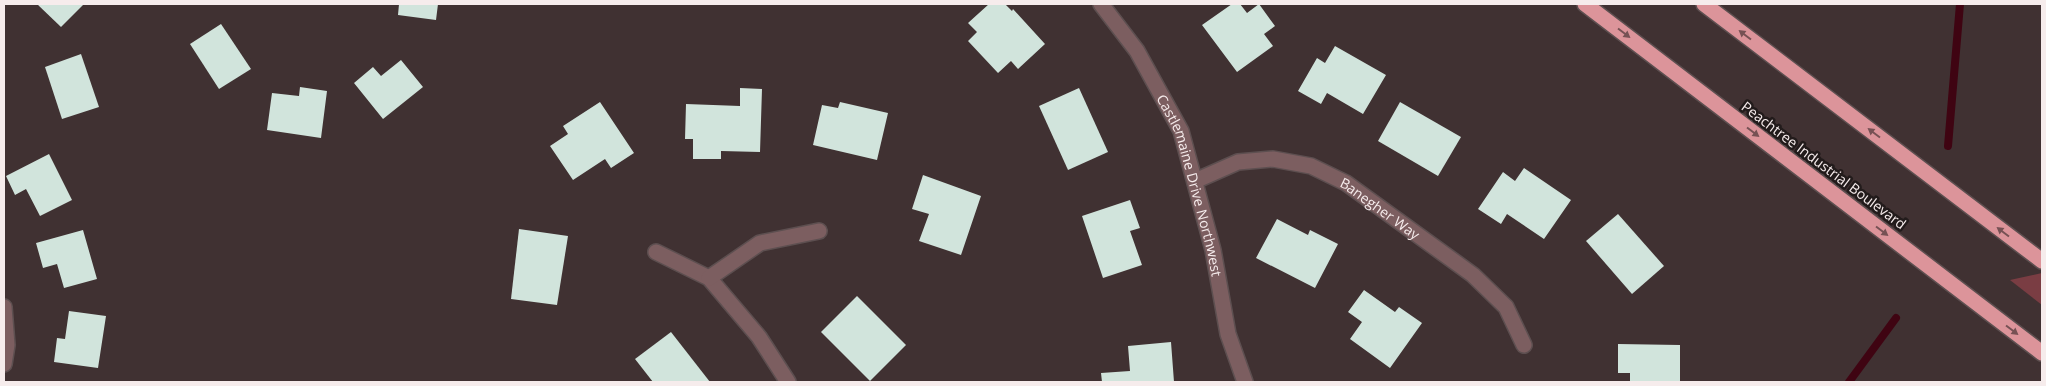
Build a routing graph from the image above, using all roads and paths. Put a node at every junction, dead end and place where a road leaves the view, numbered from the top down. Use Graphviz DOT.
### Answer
graph roads {
  1 [pos="1101,4"];
  2 [pos="1586,4"];
  3 [pos="1704,4"];
  4 [pos="1195,182"];
  5 [pos="819,231"];
  6 [pos="656,252"];
  7 [pos="2042,261"];
  8 [pos="709,278"];
  9 [pos="4,307"];
  10 [pos="1524,346"];
  11 [pos="2042,353"];
  12 [pos="4,364"];
  13 [pos="788,382"];
  14 [pos="1244,382"];
  1 -- 4 [label="street, Castlemaine Drive Northwest"];
  2 -- 11 [label="highway, Peachtree Industrial Boulevard, one-way"];
  7 -- 3 [label="highway, one-way"];
  4 -- 10 [label="street, Banegher Way"];
  4 -- 14 [label="street, Castlemaine Drive Northwest"];
  5 -- 8 [label="street"];
  6 -- 8 [label="street"];
  8 -- 13 [label="street"];
  9 -- 12 [label="street"];
}
